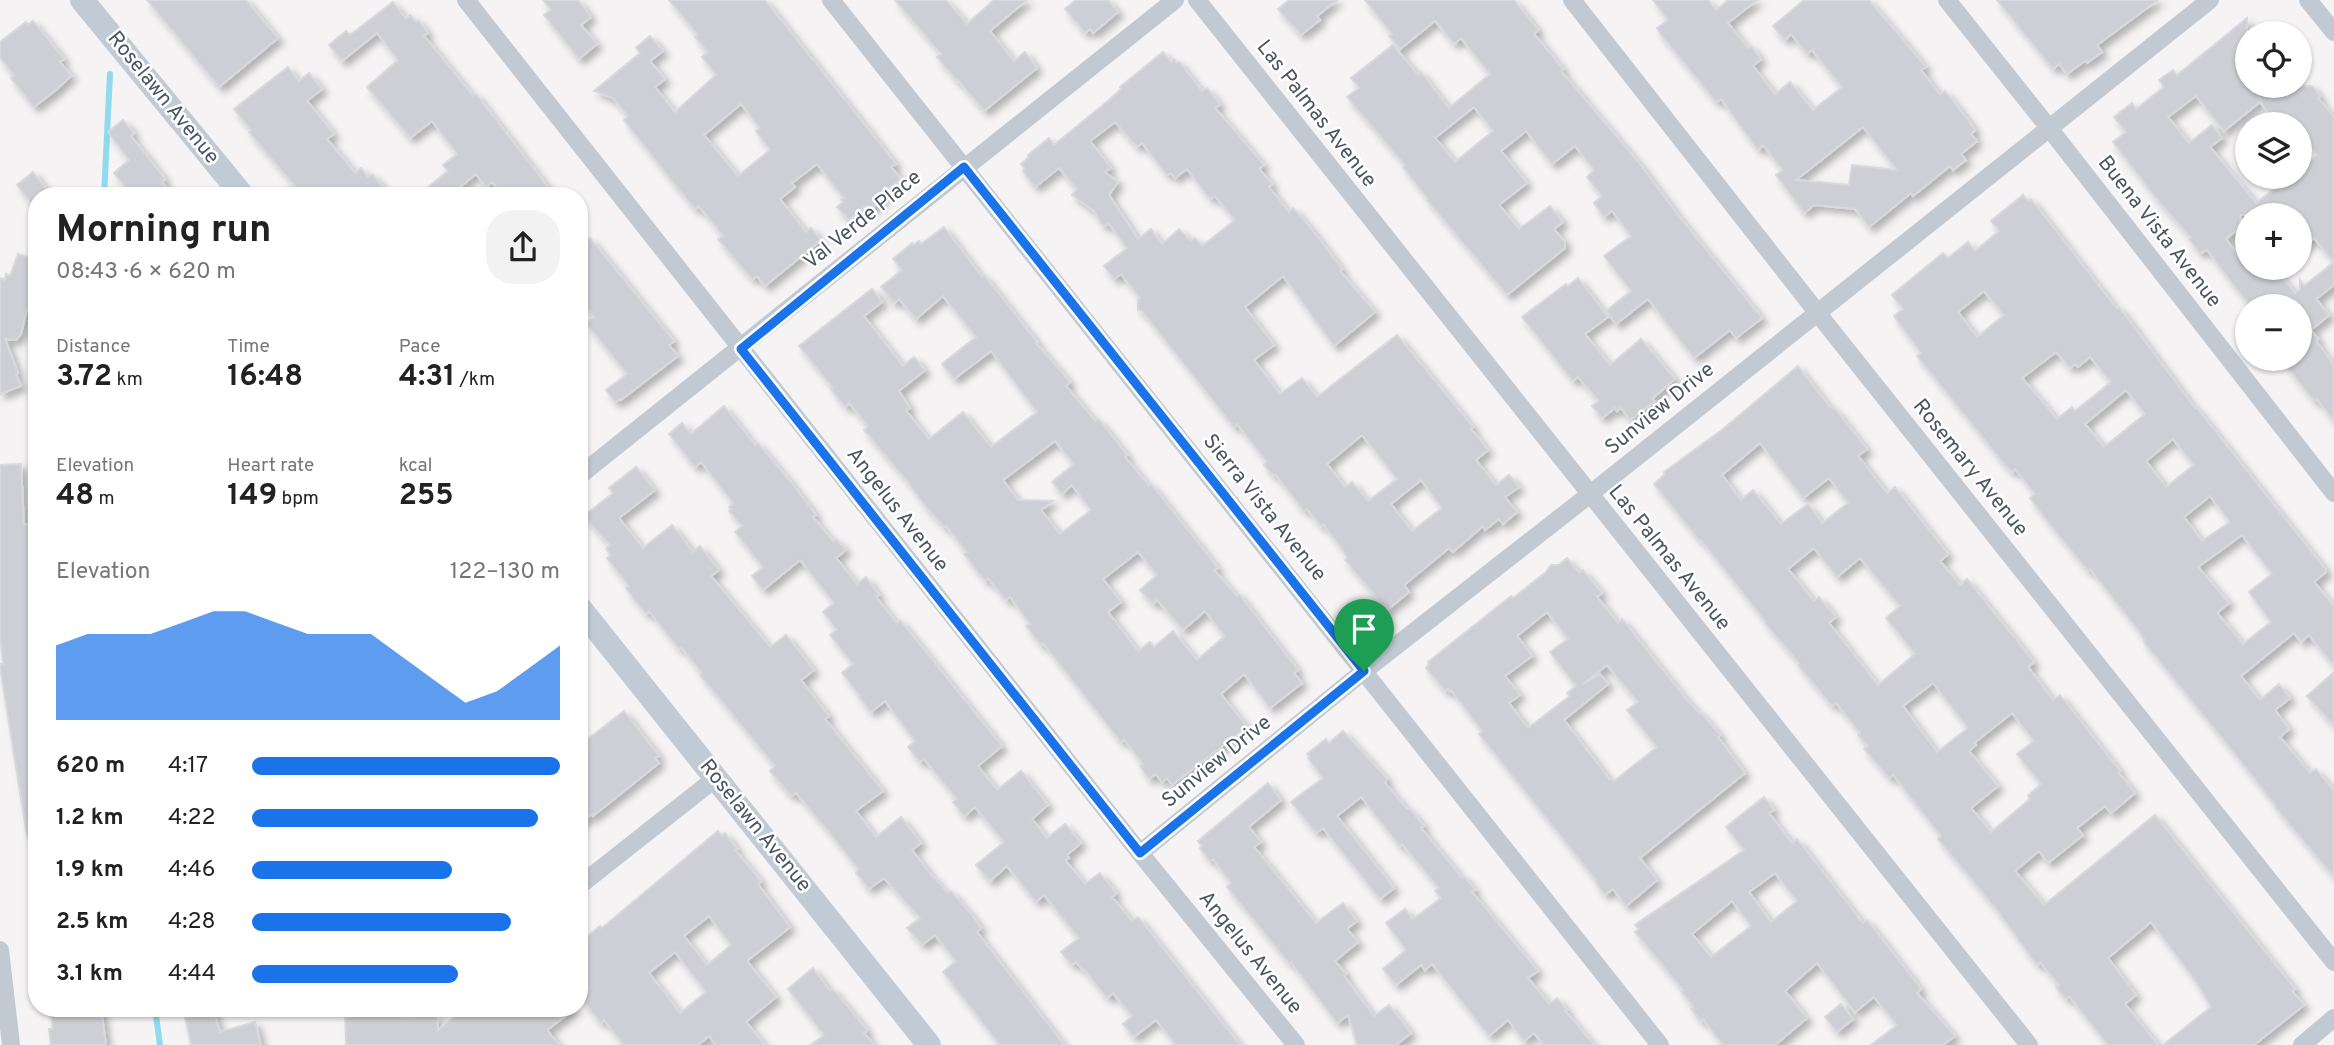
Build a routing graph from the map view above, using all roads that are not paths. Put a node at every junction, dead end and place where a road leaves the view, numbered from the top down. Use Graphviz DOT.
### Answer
graph roads {
  1 [pos="82,0"];
  2 [pos="466,0"];
  3 [pos="831,0"];
  4 [pos="1175,0"];
  5 [pos="1196,0"];
  6 [pos="1572,0"];
  7 [pos="1947,0"];
  8 [pos="2210,0"];
  9 [pos="2308,0"];
  10 [pos="2334,32"];
  11 [pos="2049,128"];
  12 [pos="964,167"];
  13 [pos="236,187"];
  14 [pos="1817,313"];
  15 [pos="741,349"];
  16 [pos="588,470"];
  17 [pos="2334,494"];
  18 [pos="1589,495"];
  19 [pos="588,618"];
  20 [pos="1364,671"];
  21 [pos="716,778"];
  22 [pos="1140,853"];
  23 [pos="588,879"];
  24 [pos="0,950"];
  25 [pos="2334,962"];
  26 [pos="2334,1018"];
  27 [pos="11,1045"];
  28 [pos="929,1045"];
  29 [pos="1296,1045"];
  30 [pos="1660,1045"];
  31 [pos="2028,1045"];
  32 [pos="2302,1045"];
  1 -- 13 [label="street, Roselawn Avenue"];
  2 -- 15 [label="street, Angelus Avenue"];
  3 -- 12 [label="street, Sierra Vista Avenue"];
  4 -- 12 [label="street, Val Verde Place"];
  5 -- 18 [label="street, Las Palmas Avenue"];
  6 -- 14 [label="street, Rosemary Avenue"];
  7 -- 11 [label="street, Buena Vista Avenue"];
  8 -- 11 [label="street, Sunview Drive"];
  9 -- 10 [label="street"];
  11 -- 14 [label="street, Sunview Drive"];
  11 -- 17 [label="street, Buena Vista Avenue"];
  12 -- 15 [label="street, Val Verde Place"];
  12 -- 20 [label="street, Sierra Vista Avenue"];
  14 -- 18 [label="street, Sunview Drive"];
  14 -- 25 [label="street, Rosemary Avenue"];
  15 -- 16 [label="street, Val Verde Place"];
  15 -- 22 [label="street, Angelus Avenue"];
  18 -- 20 [label="street, Sunview Drive"];
  18 -- 31 [label="street, Las Palmas Avenue"];
  19 -- 21 [label="street, Roselawn Avenue"];
  20 -- 22 [label="street, Sunview Drive"];
  20 -- 30 [label="street, Sierra Vista Avenue"];
  21 -- 23 [label="street"];
  21 -- 28 [label="street, Roselawn Avenue"];
  22 -- 29 [label="street, Angelus Avenue"];
  24 -- 27 [label="street"];
  26 -- 32 [label="street"];
}
